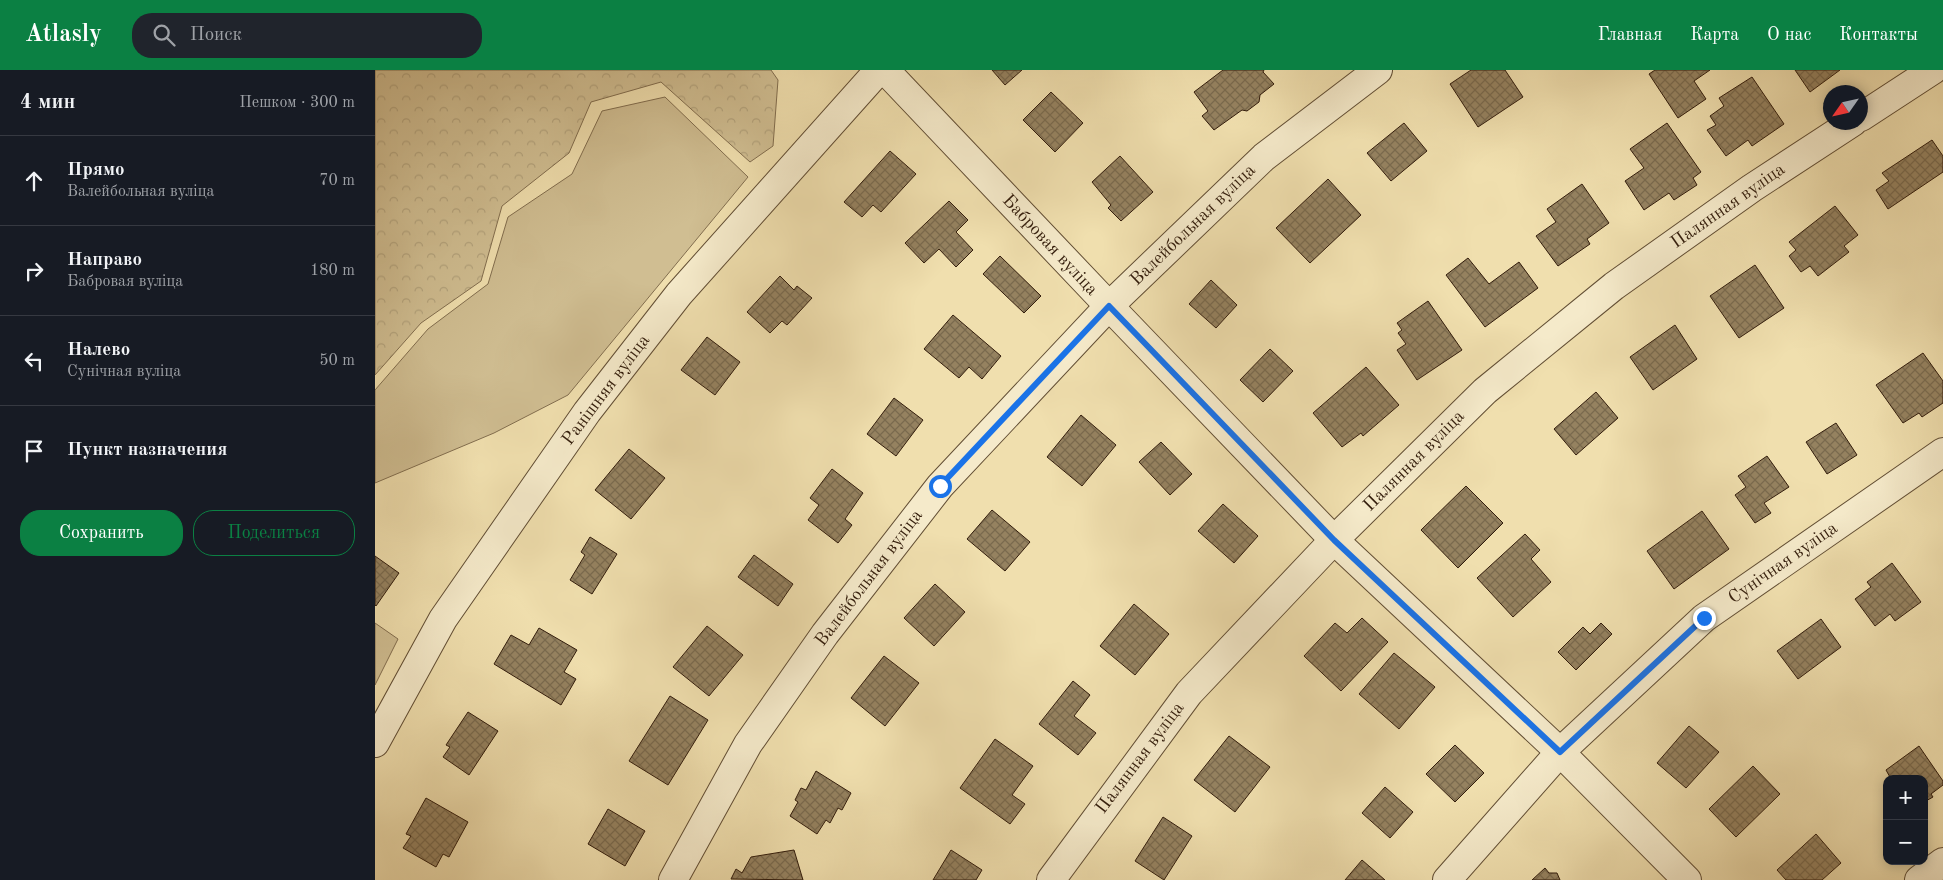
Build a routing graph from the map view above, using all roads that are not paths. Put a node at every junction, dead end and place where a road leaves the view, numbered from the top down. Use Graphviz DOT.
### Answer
graph roads {
  1 [pos="879,70"];
  2 [pos="885,70"];
  3 [pos="1378,70"];
  4 [pos="1933,70"];
  5 [pos="1868,113"];
  6 [pos="1841,130"];
  7 [pos="1109,306"];
  8 [pos="1943,452"];
  9 [pos="1334,540"];
  10 [pos="375,743"];
  11 [pos="1560,752"];
  12 [pos="1943,862"];
  13 [pos="673,880"];
  14 [pos="1051,880"];
  15 [pos="1447,880"];
  16 [pos="1687,880"];
  17 [pos="1919,880"];
  1 -- 10 [label="street, Ранішняя вуліца"];
  2 -- 7 [label="street, Бабровая вуліца"];
  3 -- 7 [label="street, Валейбольная вуліца"];
  4 -- 5 [label="street"];
  6 -- 9 [label="street, Палянная вуліца"];
  7 -- 9 [label="street, Бабровая вуліца"];
  7 -- 13 [label="street, Валейбольная вуліца"];
  8 -- 11 [label="street, Сунічная вуліца"];
  9 -- 11 [label="street, Бабровая вуліца"];
  9 -- 14 [label="street, Палянная вуліца"];
  11 -- 15 [label="street, Сунічная вуліца"];
  11 -- 16 [label="street, Бабровая вуліца"];
  12 -- 17 [label="street"];
}
